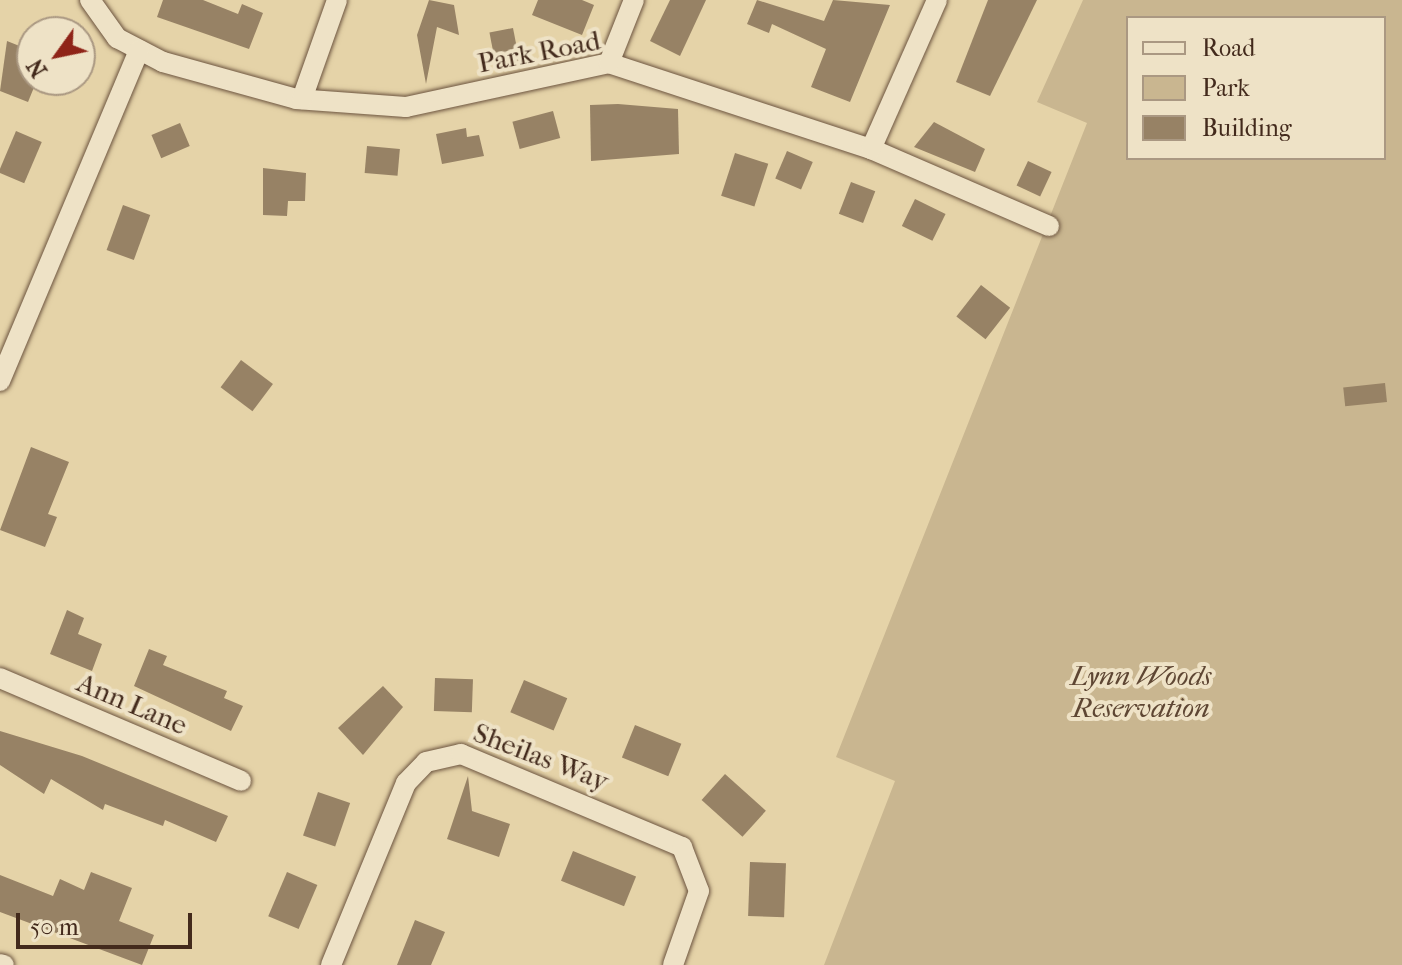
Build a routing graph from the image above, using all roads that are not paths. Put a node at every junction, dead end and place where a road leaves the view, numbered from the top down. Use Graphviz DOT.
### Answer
graph roads {
  1 [pos="90,0"];
  2 [pos="337,0"];
  3 [pos="634,0"];
  4 [pos="937,0"];
  5 [pos="139,50"];
  6 [pos="609,63"];
  7 [pos="302,99"];
  8 [pos="871,149"];
  9 [pos="1049,226"];
  10 [pos="0,381"];
  11 [pos="0,678"];
  12 [pos="241,781"];
  13 [pos="331,965"];
  14 [pos="673,965"];
  1 -- 5 [label="street, Park Road"];
  2 -- 7 [label="street"];
  3 -- 6 [label="street"];
  4 -- 8 [label="street"];
  5 -- 7 [label="street, Park Road"];
  5 -- 10 [label="street"];
  6 -- 7 [label="street, Park Road"];
  6 -- 8 [label="street, Park Road"];
  8 -- 9 [label="street, Park Road"];
  11 -- 12 [label="street, Ann Lane"];
  13 -- 14 [label="street, Sheilas Way"];
}
